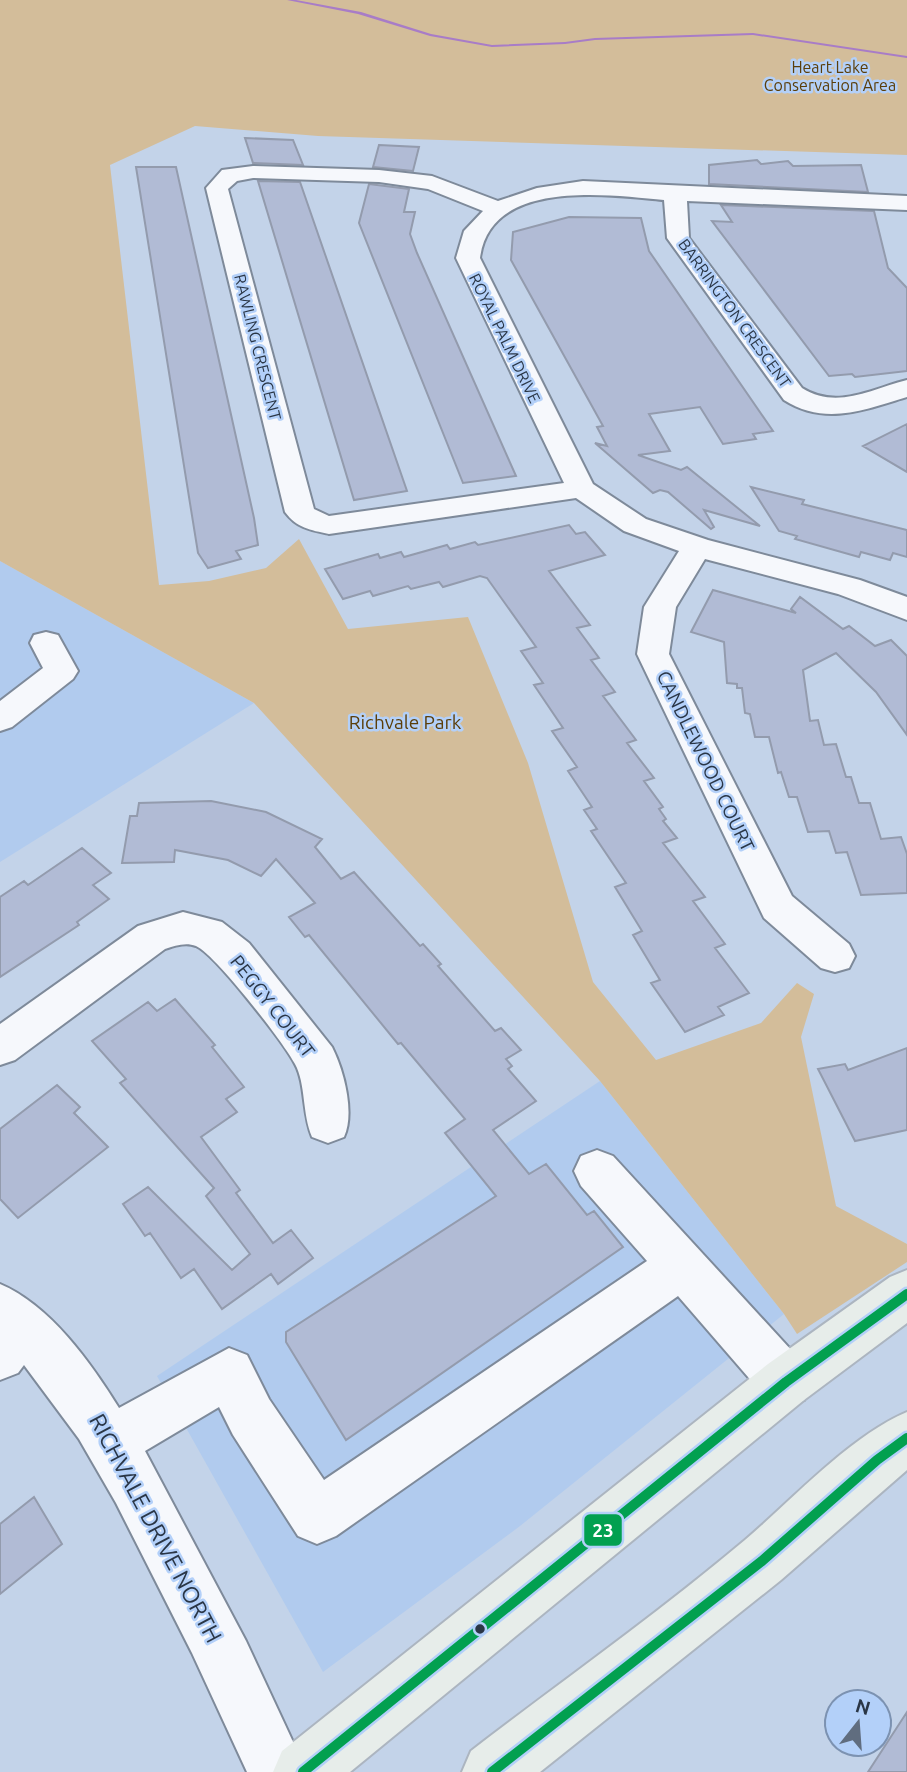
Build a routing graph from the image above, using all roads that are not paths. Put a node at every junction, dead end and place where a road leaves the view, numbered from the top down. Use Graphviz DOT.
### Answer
graph roads {
  1 [pos="675,194"];
  2 [pos="906,207"];
  3 [pos="498,209"];
  4 [pos="907,388"];
  5 [pos="581,489"];
  6 [pos="697,547"];
  7 [pos="907,610"];
  8 [pos="46,643"];
  9 [pos="0,719"];
  10 [pos="835,956"];
  11 [pos="0,1047"];
  12 [pos="328,1124"];
  13 [pos="597,1171"];
  14 [pos="682,1265"];
  15 [pos="907,1294"];
  16 [pos="8,1331"];
  17 [pos="786,1381"];
  18 [pos="907,1438"];
  19 [pos="112,1441"];
  20 [pos="277,1772"];
  21 [pos="303,1772"];
  22 [pos="492,1772"];
  1 -- 2 [label="street, ROYAL PALM DRIVE"];
  1 -- 3 [label="street, ROYAL PALM DRIVE"];
  1 -- 4 [label="street, BARRINGTON CRESCENT"];
  3 -- 5 [label="street, ROYAL PALM DRIVE"];
  3 -- 5 [label="street, RAWLING CRESCENT"];
  5 -- 6 [label="street"];
  6 -- 7 [label="street"];
  6 -- 10 [label="street, CANDLEWOOD COURT"];
  8 -- 9 [label="street"];
  11 -- 12 [label="street, PEGGY COURT"];
  13 -- 14 [label="street"];
  14 -- 17 [label="street"];
  14 -- 19 [label="street"];
  15 -- 17 [label="main road"];
  16 -- 19 [label="street, RICHVALE DRIVE NORTH"];
  17 -- 21 [label="main road"];
  18 -- 22 [label="main road"];
  19 -- 20 [label="street, RICHVALE DRIVE NORTH"];
}
